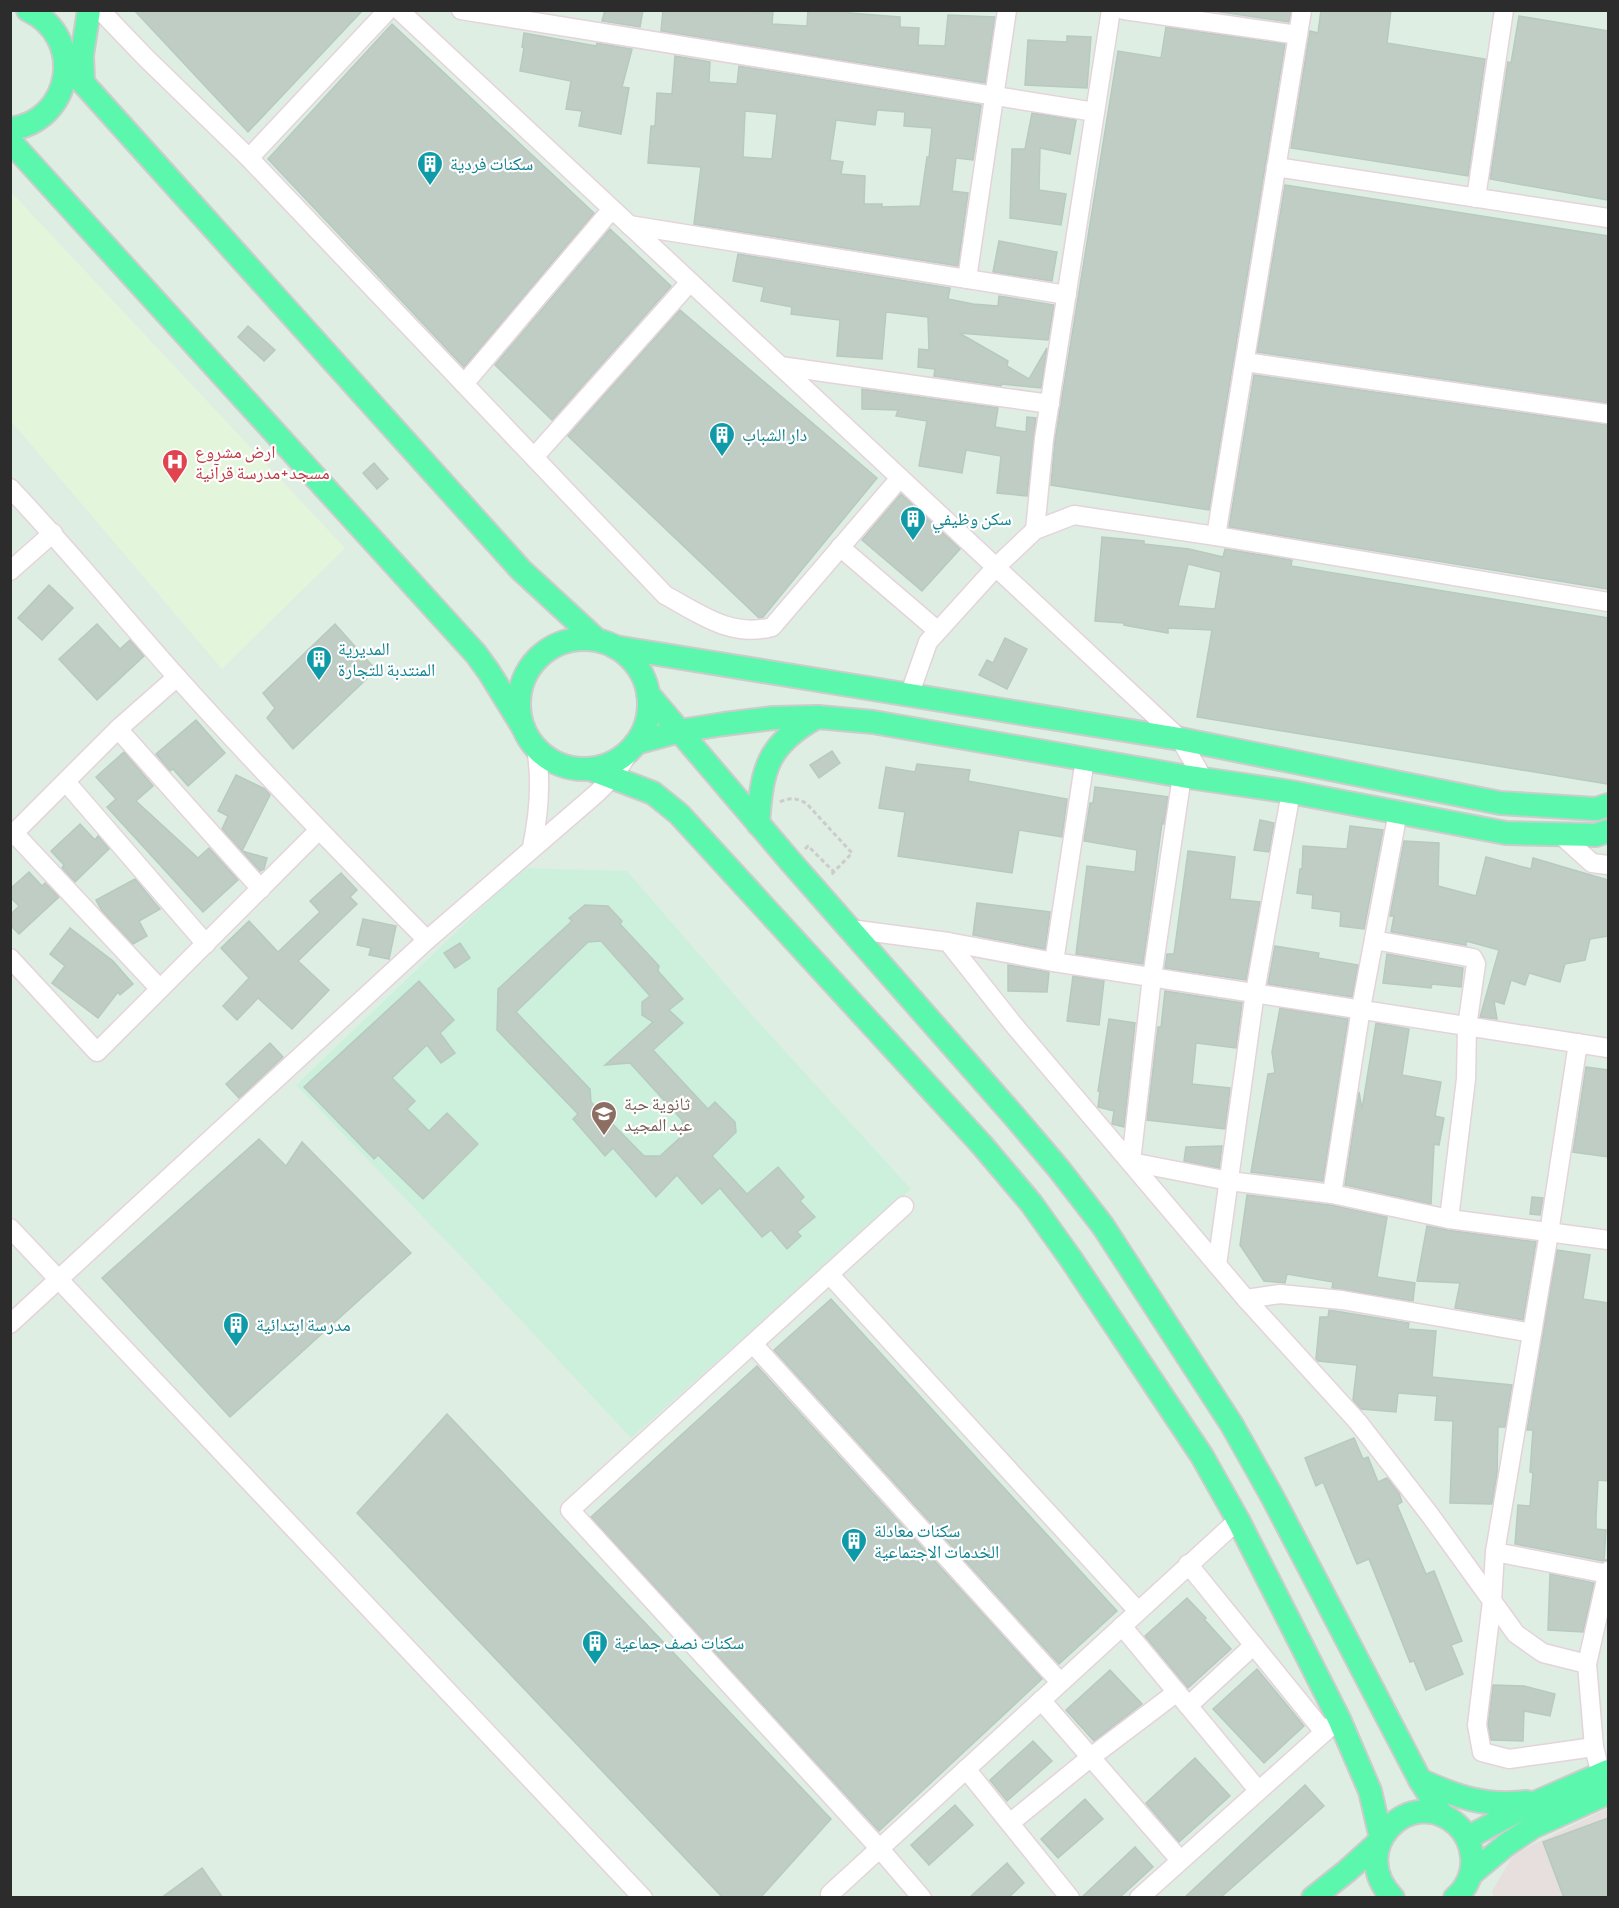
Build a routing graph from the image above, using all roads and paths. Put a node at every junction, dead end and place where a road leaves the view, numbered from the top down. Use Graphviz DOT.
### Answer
graph roads {
  1 [pos="82,10"];
  2 [pos="89,10"];
  3 [pos="100,10"];
  4 [pos="388,10"];
  5 [pos="399,10"];
  6 [pos="461,10"];
  7 [pos="1007,10"];
  8 [pos="1111,10"];
  9 [pos="1124,10"];
  10 [pos="1302,10"];
  11 [pos="1504,10"];
  12 [pos="38,13"];
  13 [pos="57,35"];
  14 [pos="1298,35"];
  15 [pos="66,64"];
  16 [pos="83,82"];
  17 [pos="994,96"];
  18 [pos="1095,112"];
  19 [pos="10,129"];
  20 [pos="10,141"];
  21 [pos="249,158"];
  22 [pos="1276,167"];
  23 [pos="1476,198"];
  24 [pos="612,209"];
  25 [pos="1608,218"];
  26 [pos="629,225"];
  27 [pos="967,279"];
  28 [pos="690,282"];
  29 [pos="1067,296"];
  30 [pos="1245,362"];
  31 [pos="780,366"];
  32 [pos="465,384"];
  33 [pos="1050,404"];
  34 [pos="1608,414"];
  35 [pos="535,456"];
  36 [pos="900,478"];
  37 [pos="10,489"];
  38 [pos="1035,530"];
  39 [pos="53,533"];
  40 [pos="1216,536"];
  41 [pos="840,547"];
  42 [pos="996,567"];
  43 [pos="10,571"];
  44 [pos="1608,602"];
  45 [pos="938,631"];
  46 [pos="606,644"];
  47 [pos="177,677"];
  48 [pos="648,694"];
  49 [pos="909,696"];
  50 [pos="818,717"];
  51 [pos="523,727"];
  52 [pos="118,729"];
  53 [pos="680,731"];
  54 [pos="1180,739"];
  55 [pos="634,746"];
  56 [pos="536,748"];
  57 [pos="1085,759"];
  58 [pos="590,769"];
  59 [pos="613,777"];
  60 [pos="1193,778"];
  61 [pos="66,782"];
  62 [pos="1291,792"];
  63 [pos="1608,805"];
  64 [pos="1398,812"];
  65 [pos="759,818"];
  66 [pos="319,830"];
  67 [pos="1608,831"];
  68 [pos="1560,834"];
  69 [pos="12,835"];
  70 [pos="808,846"];
  71 [pos="532,848"];
  72 [pos="1608,865"];
  73 [pos="834,872"];
  74 [pos="261,890"];
  75 [pos="816,891"];
  76 [pos="850,929"];
  77 [pos="427,940"];
  78 [pos="1374,940"];
  79 [pos="948,942"];
  80 [pos="206,944"];
  81 [pos="10,958"];
  82 [pos="1054,962"];
  83 [pos="1152,977"];
  84 [pos="160,989"];
  85 [pos="1255,992"];
  86 [pos="1361,1008"];
  87 [pos="1467,1027"];
  88 [pos="1578,1043"];
  89 [pos="1608,1048"];
  90 [pos="1131,1162"];
  91 [pos="1229,1181"];
  92 [pos="1332,1194"];
  93 [pos="904,1206"];
  94 [pos="1449,1219"];
  95 [pos="10,1227"];
  96 [pos="1549,1233"];
  97 [pos="1608,1240"];
  98 [pos="1217,1265"];
  99 [pos="829,1274"];
  100 [pos="59,1279"];
  101 [pos="1246,1299"];
  102 [pos="10,1324"];
  103 [pos="1532,1333"];
  104 [pos="753,1344"];
  105 [pos="1238,1520"];
  106 [pos="1495,1552"];
  107 [pos="1188,1564"];
  108 [pos="1608,1573"];
  109 [pos="1492,1601"];
  110 [pos="1138,1611"];
  111 [pos="1122,1626"];
  112 [pos="1254,1645"];
  113 [pos="1587,1664"];
  114 [pos="1060,1682"];
  115 [pos="1183,1699"];
  116 [pos="1041,1700"];
  117 [pos="1331,1725"];
  118 [pos="1594,1747"];
  119 [pos="1091,1757"];
  120 [pos="966,1769"];
  121 [pos="1420,1779"];
  122 [pos="1606,1780"];
  123 [pos="1258,1790"];
  124 [pos="1540,1800"];
  125 [pos="1442,1815"];
  126 [pos="1010,1823"];
  127 [pos="1467,1838"];
  128 [pos="1380,1840"];
  129 [pos="880,1849"];
  130 [pos="1180,1860"];
  131 [pos="1467,1887"];
  132 [pos="830,1894"];
  133 [pos="642,1898"];
  134 [pos="922,1898"];
  135 [pos="1070,1898"];
  136 [pos="1139,1898"];
  137 [pos="1313,1898"];
  138 [pos="1393,1898"];
  1 -- 13 [label="main road"];
  2 -- 16 [label="main road"];
  3 -- 21 [label="street"];
  4 -- 21 [label="street"];
  5 -- 24 [label="street"];
  6 -- 17 [label="street"];
  7 -- 17 [label="street"];
  8 -- 18 [label="street"];
  9 -- 14 [label="street"];
  10 -- 14 [label="street"];
  11 -- 23 [label="street"];
  12 -- 13 [label="main road"];
  13 -- 15 [label="main road"];
  14 -- 22 [label="street"];
  15 -- 16 [label="main road"];
  15 -- 19 [label="main road"];
  16 -- 46 [label="main road"];
  17 -- 18 [label="street"];
  17 -- 27 [label="street"];
  18 -- 29 [label="street"];
  20 -- 51 [label="main road"];
  21 -- 32 [label="street"];
  22 -- 23 [label="street"];
  22 -- 30 [label="street"];
  23 -- 25 [label="street"];
  24 -- 26 [label="street"];
  24 -- 32 [label="street"];
  26 -- 27 [label="street"];
  26 -- 28 [label="street"];
  27 -- 29 [label="street"];
  28 -- 31 [label="street"];
  28 -- 35 [label="street"];
  29 -- 33 [label="street"];
  30 -- 34 [label="street"];
  30 -- 40 [label="street"];
  31 -- 33 [label="street"];
  31 -- 36 [label="street"];
  32 -- 35 [label="street"];
  33 -- 38 [label="street"];
  35 -- 41 [label="street"];
  36 -- 41 [label="street"];
  36 -- 42 [label="street"];
  37 -- 39 [label="street"];
  38 -- 40 [label="street"];
  38 -- 42 [label="street"];
  39 -- 43 [label="street"];
  39 -- 47 [label="street"];
  40 -- 44 [label="street"];
  41 -- 45 [label="street"];
  42 -- 45 [label="street"];
  42 -- 54 [label="street"];
  45 -- 49 [label="street"];
  46 -- 48 [label="main road"];
  46 -- 49 [label="main road"];
  46 -- 51 [label="main road"];
  47 -- 52 [label="street"];
  47 -- 66 [label="street"];
  48 -- 53 [label="main road"];
  48 -- 55 [label="main road"];
  49 -- 54 [label="main road"];
  50 -- 53 [label="main road"];
  50 -- 57 [label="main road"];
  50 -- 65 [label="main road"];
  51 -- 56 [label="main road"];
  52 -- 61 [label="street"];
  52 -- 74 [label="street"];
  53 -- 55 [label="main road"];
  53 -- 65 [label="main road"];
  54 -- 60 [label="street"];
  54 -- 63 [label="main road"];
  55 -- 58 [label="main road"];
  55 -- 59 [label="street"];
  56 -- 58 [label="main road"];
  56 -- 71 [label="street"];
  57 -- 60 [label="main road"];
  57 -- 82 [label="street"];
  58 -- 59 [label="main road"];
  59 -- 71 [label="street"];
  59 -- 105 [label="main road"];
  60 -- 62 [label="main road"];
  60 -- 83 [label="street"];
  61 -- 69 [label="street"];
  61 -- 80 [label="street"];
  62 -- 64 [label="main road"];
  62 -- 85 [label="street"];
  64 -- 68 [label="main road"];
  64 -- 78 [label="street"];
  65 -- 73 [label="path"];
  65 -- 75 [label="main road"];
  66 -- 74 [label="street"];
  66 -- 77 [label="street"];
  67 -- 68 [label="main road"];
  68 -- 72 [label="street"];
  69 -- 84 [label="street"];
  70 -- 73 [label="path"];
  71 -- 77 [label="street"];
  73 -- 75 [label="path"];
  74 -- 80 [label="street"];
  75 -- 76 [label="main road"];
  76 -- 79 [label="street"];
  76 -- 121 [label="main road"];
  77 -- 100 [label="street"];
  78 -- 86 [label="street"];
  78 -- 87 [label="street"];
  79 -- 82 [label="street"];
  79 -- 90 [label="street"];
  80 -- 84 [label="street"];
  81 -- 84 [label="street"];
  82 -- 83 [label="street"];
  83 -- 85 [label="street"];
  83 -- 90 [label="street"];
  85 -- 86 [label="street"];
  85 -- 91 [label="street"];
  86 -- 87 [label="street"];
  86 -- 92 [label="street"];
  87 -- 88 [label="street"];
  87 -- 94 [label="street"];
  88 -- 89 [label="street"];
  88 -- 96 [label="street"];
  90 -- 91 [label="street"];
  90 -- 98 [label="street"];
  91 -- 92 [label="street"];
  91 -- 98 [label="street"];
  92 -- 94 [label="street"];
  93 -- 99 [label="street"];
  94 -- 96 [label="street"];
  95 -- 100 [label="street"];
  96 -- 97 [label="street"];
  96 -- 103 [label="street"];
  98 -- 101 [label="street"];
  99 -- 104 [label="street"];
  99 -- 110 [label="street"];
  100 -- 102 [label="street"];
  100 -- 133 [label="street"];
  101 -- 103 [label="street"];
  101 -- 109 [label="street"];
  103 -- 106 [label="street"];
  104 -- 114 [label="street"];
  104 -- 129 [label="street"];
  105 -- 107 [label="street"];
  105 -- 117 [label="main road"];
  106 -- 108 [label="street"];
  106 -- 109 [label="street"];
  107 -- 110 [label="street"];
  107 -- 112 [label="street"];
  108 -- 113 [label="street"];
  109 -- 113 [label="street"];
  109 -- 118 [label="street"];
  110 -- 111 [label="street"];
  111 -- 114 [label="street"];
  111 -- 115 [label="street"];
  112 -- 115 [label="street"];
  112 -- 117 [label="street"];
  113 -- 118 [label="street"];
  114 -- 116 [label="street"];
  115 -- 119 [label="street"];
  115 -- 123 [label="street"];
  116 -- 119 [label="street"];
  116 -- 120 [label="street"];
  117 -- 123 [label="street"];
  117 -- 128 [label="main road"];
  118 -- 122 [label="street"];
  119 -- 126 [label="street"];
  119 -- 130 [label="street"];
  120 -- 126 [label="street"];
  120 -- 129 [label="street"];
  121 -- 124 [label="main road"];
  121 -- 125 [label="main road"];
  122 -- 124 [label="main road"];
  122 -- 131 [label="main road"];
  123 -- 130 [label="street"];
  124 -- 127 [label="main road"];
  125 -- 127 [label="main road"];
  125 -- 128 [label="main road"];
  126 -- 135 [label="street"];
  127 -- 131 [label="main road"];
  128 -- 137 [label="main road"];
  128 -- 138 [label="main road"];
  129 -- 132 [label="street"];
  129 -- 134 [label="street"];
  130 -- 136 [label="street"];
}
